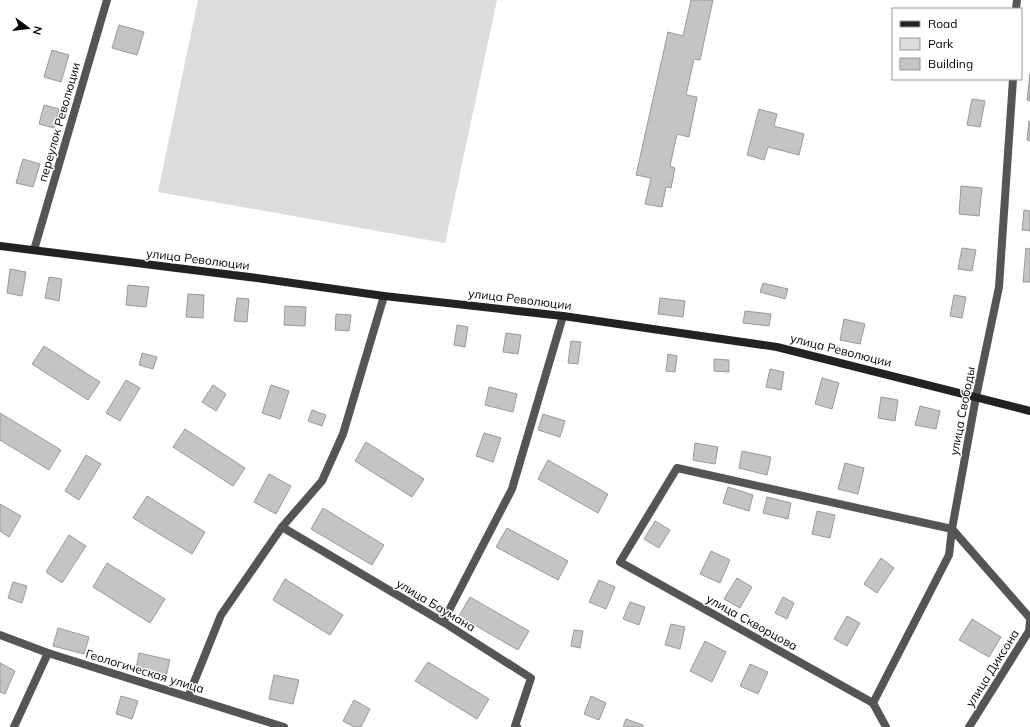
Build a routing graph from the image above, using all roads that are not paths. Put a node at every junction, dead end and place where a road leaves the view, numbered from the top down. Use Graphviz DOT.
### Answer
graph roads {
  1 [pos="107,0"];
  2 [pos="1013,80"];
  3 [pos="0,246"];
  4 [pos="34,250"];
  5 [pos="384,296"];
  6 [pos="563,316"];
  7 [pos="976,397"];
  8 [pos="1030,411"];
  9 [pos="282,526"];
  10 [pos="952,529"];
  11 [pos="1030,618"];
  12 [pos="1030,621"];
  13 [pos="443,622"];
  14 [pos="1030,631"];
  15 [pos="0,635"];
  16 [pos="48,653"];
  17 [pos="188,697"];
  18 [pos="873,703"];
  19 [pos="14,727"];
  20 [pos="284,727"];
  21 [pos="517,727"];
  22 [pos="886,727"];
  23 [pos="969,727"];
  1 -- 4 [label="street, переулок Революции"];
  2 -- 7 [label="street, улица Свободы"];
  3 -- 4 [label="street, улица Революции"];
  4 -- 5 [label="street, улица Революции"];
  5 -- 6 [label="street, улица Революции"];
  5 -- 9 [label="street"];
  6 -- 7 [label="street, улица Революции"];
  6 -- 13 [label="street"];
  7 -- 8 [label="street, улица Революции"];
  7 -- 10 [label="street, улица Свободы"];
  9 -- 13 [label="street, улица Баумана"];
  9 -- 17 [label="street"];
  10 -- 11 [label="street"];
  10 -- 18 [label="street, улица Свободы"];
  10 -- 18 [label="street, улица Скворцова"];
  12 -- 14 [label="street, улица Диксона"];
  13 -- 21 [label="street, улица Баумана"];
  14 -- 23 [label="street, улица Диксона"];
  15 -- 16 [label="street, Геологическая улица"];
  16 -- 17 [label="street, Геологическая улица"];
  16 -- 19 [label="street"];
  17 -- 20 [label="street, Геологическая улица"];
  18 -- 22 [label="street"];
}
